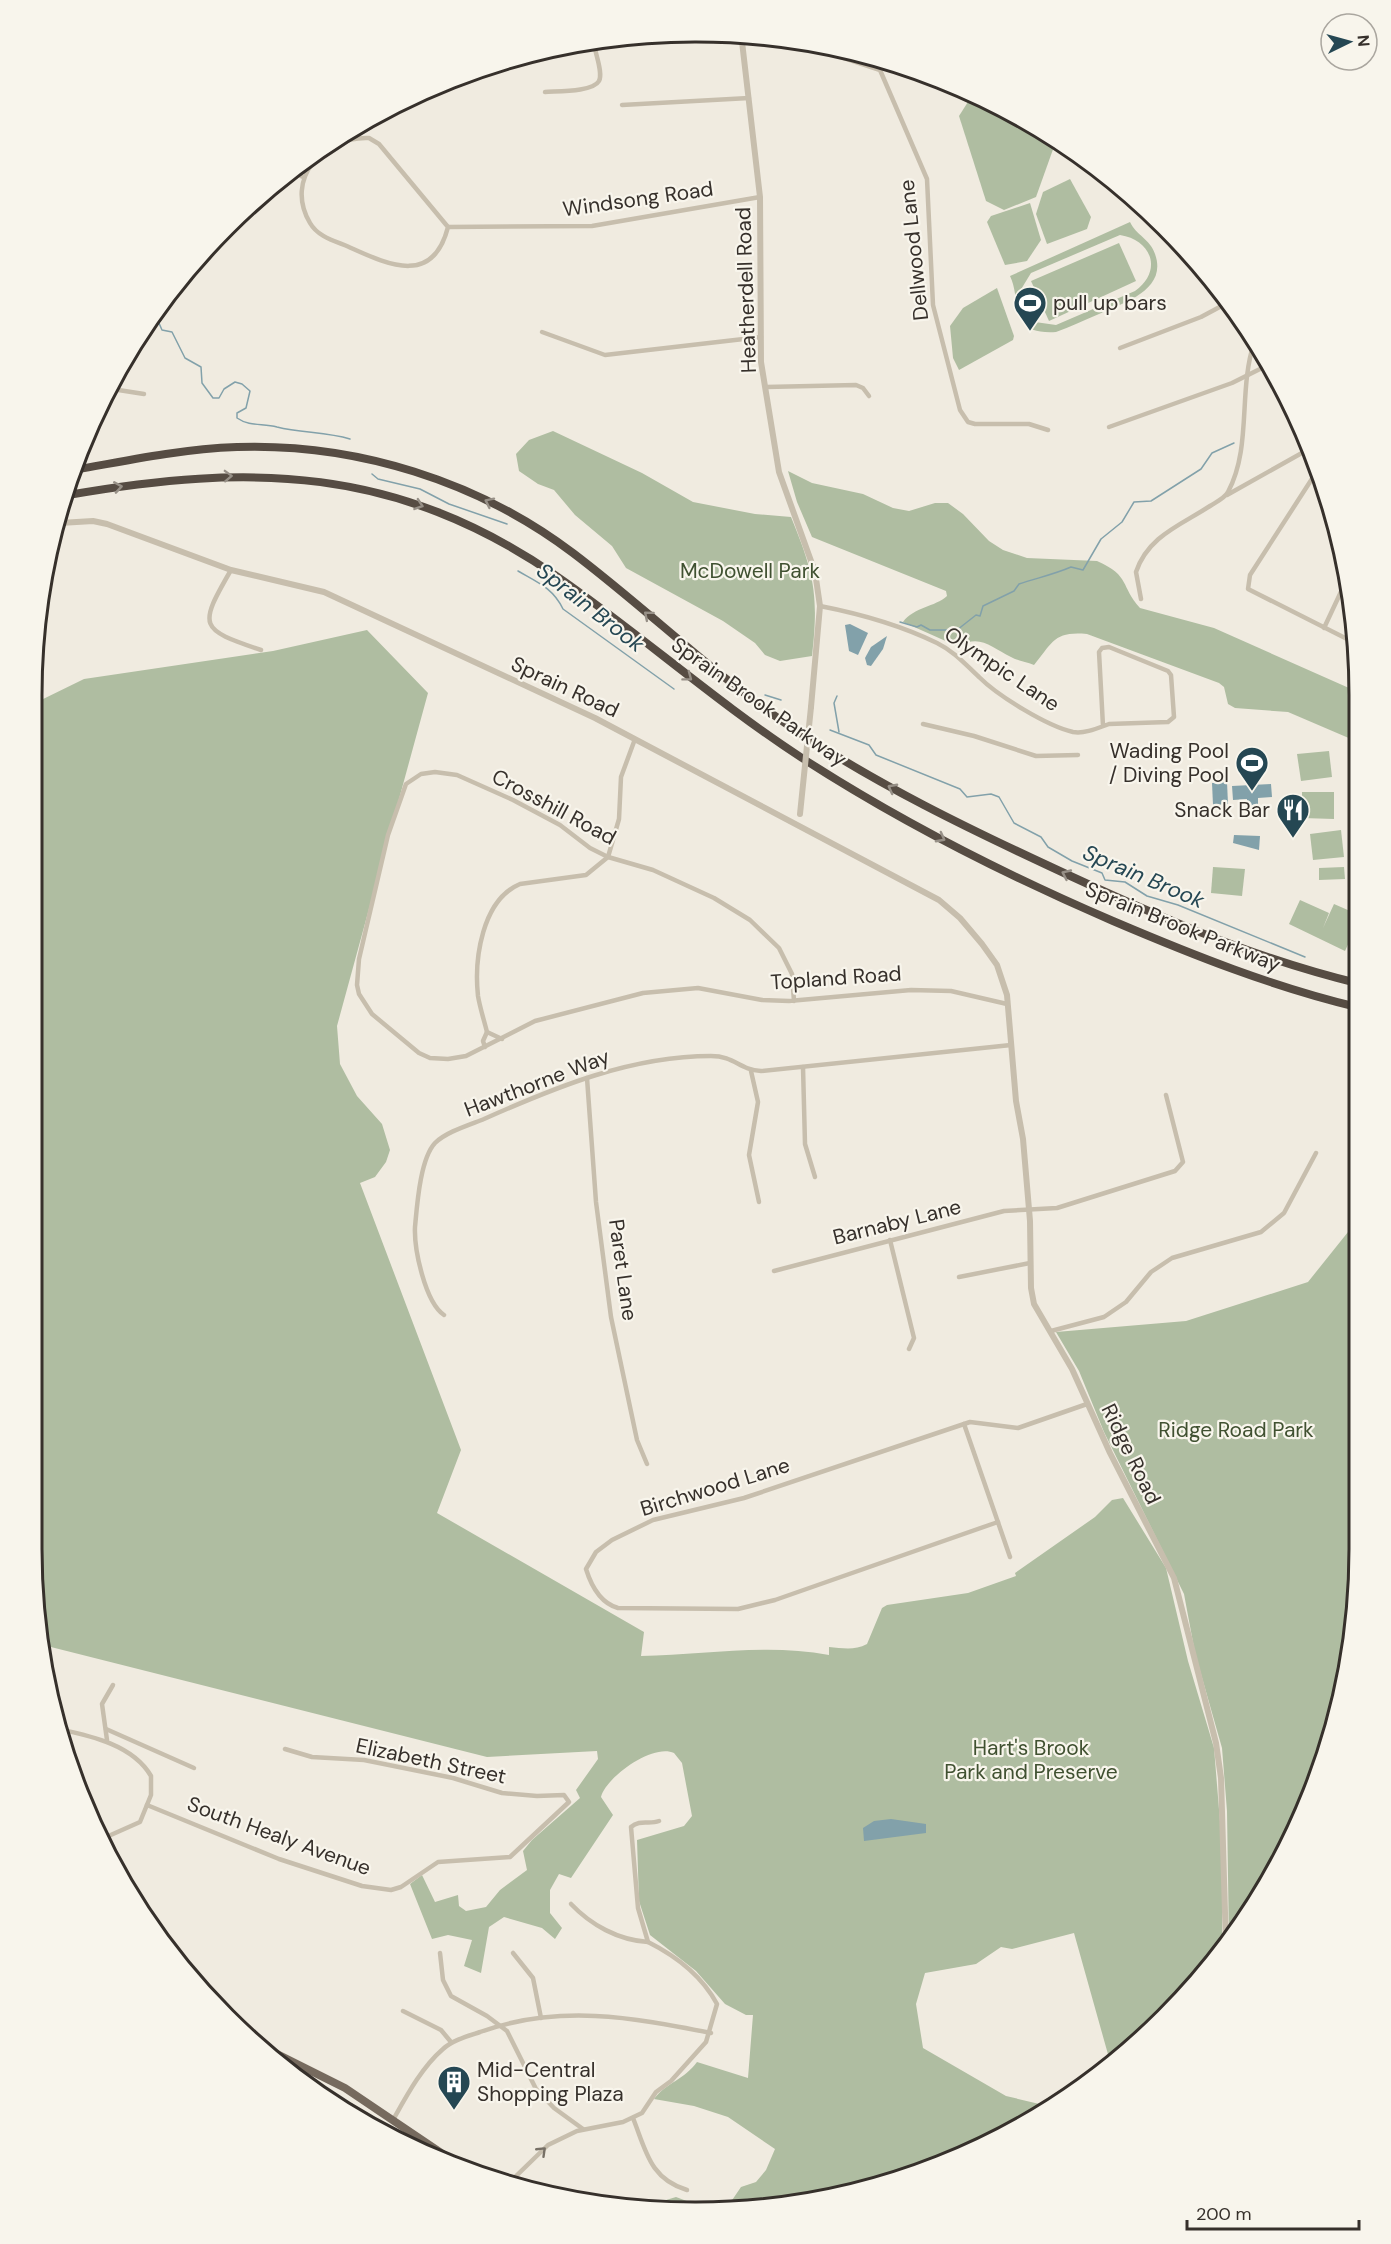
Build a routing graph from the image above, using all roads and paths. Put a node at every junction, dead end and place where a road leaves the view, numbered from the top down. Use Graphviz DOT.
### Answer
graph roads {
  1 [pos="743,44"];
  2 [pos="595,50"];
  3 [pos="857,62"];
  4 [pos="545,92"];
  5 [pos="749,98"];
  6 [pos="622,105"];
  7 [pos="354,139"];
  8 [pos="310,168"];
  9 [pos="300,176"];
  10 [pos="303,177"];
  11 [pos="760,196"];
  12 [pos="448,226"];
  13 [pos="1220,307"];
  14 [pos="542,332"];
  15 [pos="761,337"];
  16 [pos="1120,348"];
  17 [pos="1252,353"];
  18 [pos="1261,369"];
  19 [pos="1246,377"];
  20 [pos="766,387"];
  21 [pos="118,390"];
  22 [pos="144,394"];
  23 [pos="869,396"];
  24 [pos="1109,427"];
  25 [pos="1048,429"];
  26 [pos="1302,453"];
  27 [pos="83,469"];
  28 [pos="1312,479"];
  29 [pos="74,494"];
  30 [pos="1227,495"];
  31 [pos="65,524"];
  32 [pos="231,570"];
  33 [pos="1340,593"];
  34 [pos="1141,599"];
  35 [pos="820,606"];
  36 [pos="1324,628"];
  37 [pos="1346,639"];
  38 [pos="261,650"];
  39 [pos="923,724"];
  40 [pos="1100,727"];
  41 [pos="634,739"];
  42 [pos="1078,755"];
  43 [pos="798,827"];
  44 [pos="608,857"];
  45 [pos="362,945"];
  46 [pos="1003,979"];
  47 [pos="1349,981"];
  48 [pos="794,1001"];
  49 [pos="1007,1004"];
  50 [pos="1349,1005"];
  51 [pos="487,1032"];
  52 [pos="502,1039"];
  53 [pos="1011,1045"];
  54 [pos="485,1047"];
  55 [pos="803,1067"];
  56 [pos="751,1071"];
  57 [pos="587,1078"];
  58 [pos="1166,1095"];
  59 [pos="1316,1153"];
  60 [pos="815,1177"];
  61 [pos="759,1202"];
  62 [pos="1029,1210"];
  63 [pos="890,1240"];
  64 [pos="1030,1263"];
  65 [pos="774,1271"];
  66 [pos="959,1276"];
  67 [pos="444,1316"];
  68 [pos="1051,1332"];
  69 [pos="909,1349"];
  70 [pos="1087,1404"];
  71 [pos="964,1424"];
  72 [pos="647,1464"];
  73 [pos="998,1522"];
  74 [pos="1010,1557"];
  75 [pos="113,1685"];
  76 [pos="106,1729"];
  77 [pos="68,1731"];
  78 [pos="107,1740"];
  79 [pos="285,1749"];
  80 [pos="194,1768"];
  81 [pos="569,1799"];
  82 [pos="147,1805"];
  83 [pos="659,1821"];
  84 [pos="108,1836"];
  85 [pos="571,1904"];
  86 [pos="1225,1930"];
  87 [pos="648,1942"];
  88 [pos="440,1953"];
  89 [pos="513,1953"];
  90 [pos="403,2011"];
  91 [pos="541,2018"];
  92 [pos="499,2024"];
  93 [pos="711,2032"];
  94 [pos="451,2042"];
  95 [pos="289,2059"];
  96 [pos="633,2118"];
  97 [pos="393,2120"];
  98 [pos="583,2129"];
  99 [pos="431,2146"];
  100 [pos="515,2176"];
  101 [pos="687,2190"];
  1 -- 5 [label="street, Heatherdell Road"];
  2 -- 4 [label="street"];
  3 -- 25 [label="street, Dellwood Lane"];
  5 -- 6 [label="street"];
  5 -- 11 [label="street, Heatherdell Road"];
  7 -- 12 [label="street"];
  8 -- 10 [label="street"];
  9 -- 10 [label="street"];
  10 -- 12 [label="street"];
  11 -- 12 [label="street, Windsong Road"];
  11 -- 15 [label="street, Heatherdell Road"];
  13 -- 16 [label="street"];
  14 -- 15 [label="street"];
  15 -- 20 [label="street, Heatherdell Road"];
  17 -- 19 [label="street"];
  18 -- 19 [label="street"];
  19 -- 24 [label="street"];
  19 -- 30 [label="street"];
  20 -- 23 [label="street"];
  20 -- 35 [label="street, Heatherdell Road"];
  21 -- 22 [label="street"];
  26 -- 30 [label="street"];
  47 -- 27 [label="highway, Sprain Brook Parkway, one-way"];
  28 -- 36 [label="street"];
  29 -- 50 [label="highway, Sprain Brook Parkway, one-way"];
  30 -- 34 [label="street"];
  31 -- 32 [label="street, Sprain Road"];
  32 -- 38 [label="street"];
  32 -- 41 [label="street, Sprain Road"];
  33 -- 36 [label="street"];
  35 -- 40 [label="street, Olympic Lane"];
  35 -- 43 [label="street, Heatherdell Road, bridge"];
  36 -- 37 [label="street"];
  39 -- 42 [label="street"];
  40 -- 40 [label="street, Olympic Lane"];
  41 -- 43 [label="street, Sprain Road"];
  41 -- 44 [label="street"];
  43 -- 46 [label="street, Sprain Road"];
  44 -- 45 [label="street, Crosshill Road"];
  44 -- 48 [label="street, Crosshill Road"];
  44 -- 51 [label="street"];
  45 -- 54 [label="street, Topland Road"];
  46 -- 49 [label="street, Ridge Road"];
  48 -- 49 [label="street, Topland Road"];
  48 -- 52 [label="street, Topland Road"];
  49 -- 53 [label="street, Ridge Road"];
  51 -- 52 [label="street"];
  51 -- 54 [label="street"];
  52 -- 54 [label="street, Topland Road"];
  53 -- 55 [label="street"];
  53 -- 62 [label="street, Ridge Road"];
  55 -- 56 [label="street"];
  55 -- 60 [label="street"];
  56 -- 57 [label="street, Hawthorne Way"];
  56 -- 61 [label="street"];
  57 -- 67 [label="street, Hawthorne Way"];
  57 -- 72 [label="street, Paret Lane"];
  58 -- 62 [label="street, Barnaby Lane"];
  59 -- 68 [label="street"];
  62 -- 63 [label="street, Barnaby Lane"];
  62 -- 64 [label="street, Ridge Road"];
  63 -- 65 [label="street, Barnaby Lane"];
  63 -- 69 [label="street"];
  64 -- 66 [label="street"];
  64 -- 68 [label="street, Ridge Road"];
  68 -- 70 [label="street, Ridge Road"];
  70 -- 71 [label="street, Birchwood Lane"];
  70 -- 86 [label="street, Ridge Road"];
  71 -- 73 [label="street"];
  71 -- 73 [label="street, Birchwood Lane"];
  73 -- 74 [label="street"];
  75 -- 76 [label="street"];
  76 -- 78 [label="street"];
  76 -- 80 [label="street"];
  77 -- 78 [label="street"];
  78 -- 82 [label="street"];
  79 -- 81 [label="street, Elizabeth Street"];
  81 -- 82 [label="street, South Healy Avenue"];
  82 -- 84 [label="street"];
  83 -- 87 [label="street"];
  85 -- 87 [label="street"];
  87 -- 93 [label="street"];
  88 -- 92 [label="street"];
  89 -- 91 [label="street"];
  90 -- 94 [label="street"];
  91 -- 92 [label="street"];
  91 -- 93 [label="street"];
  92 -- 94 [label="street"];
  92 -- 98 [label="street"];
  93 -- 96 [label="street"];
  94 -- 97 [label="street"];
  95 -- 97 [label="main road"];
  96 -- 98 [label="street"];
  96 -- 101 [label="street"];
  97 -- 99 [label="main road"];
  100 -- 98 [label="street, one-way"];
}
